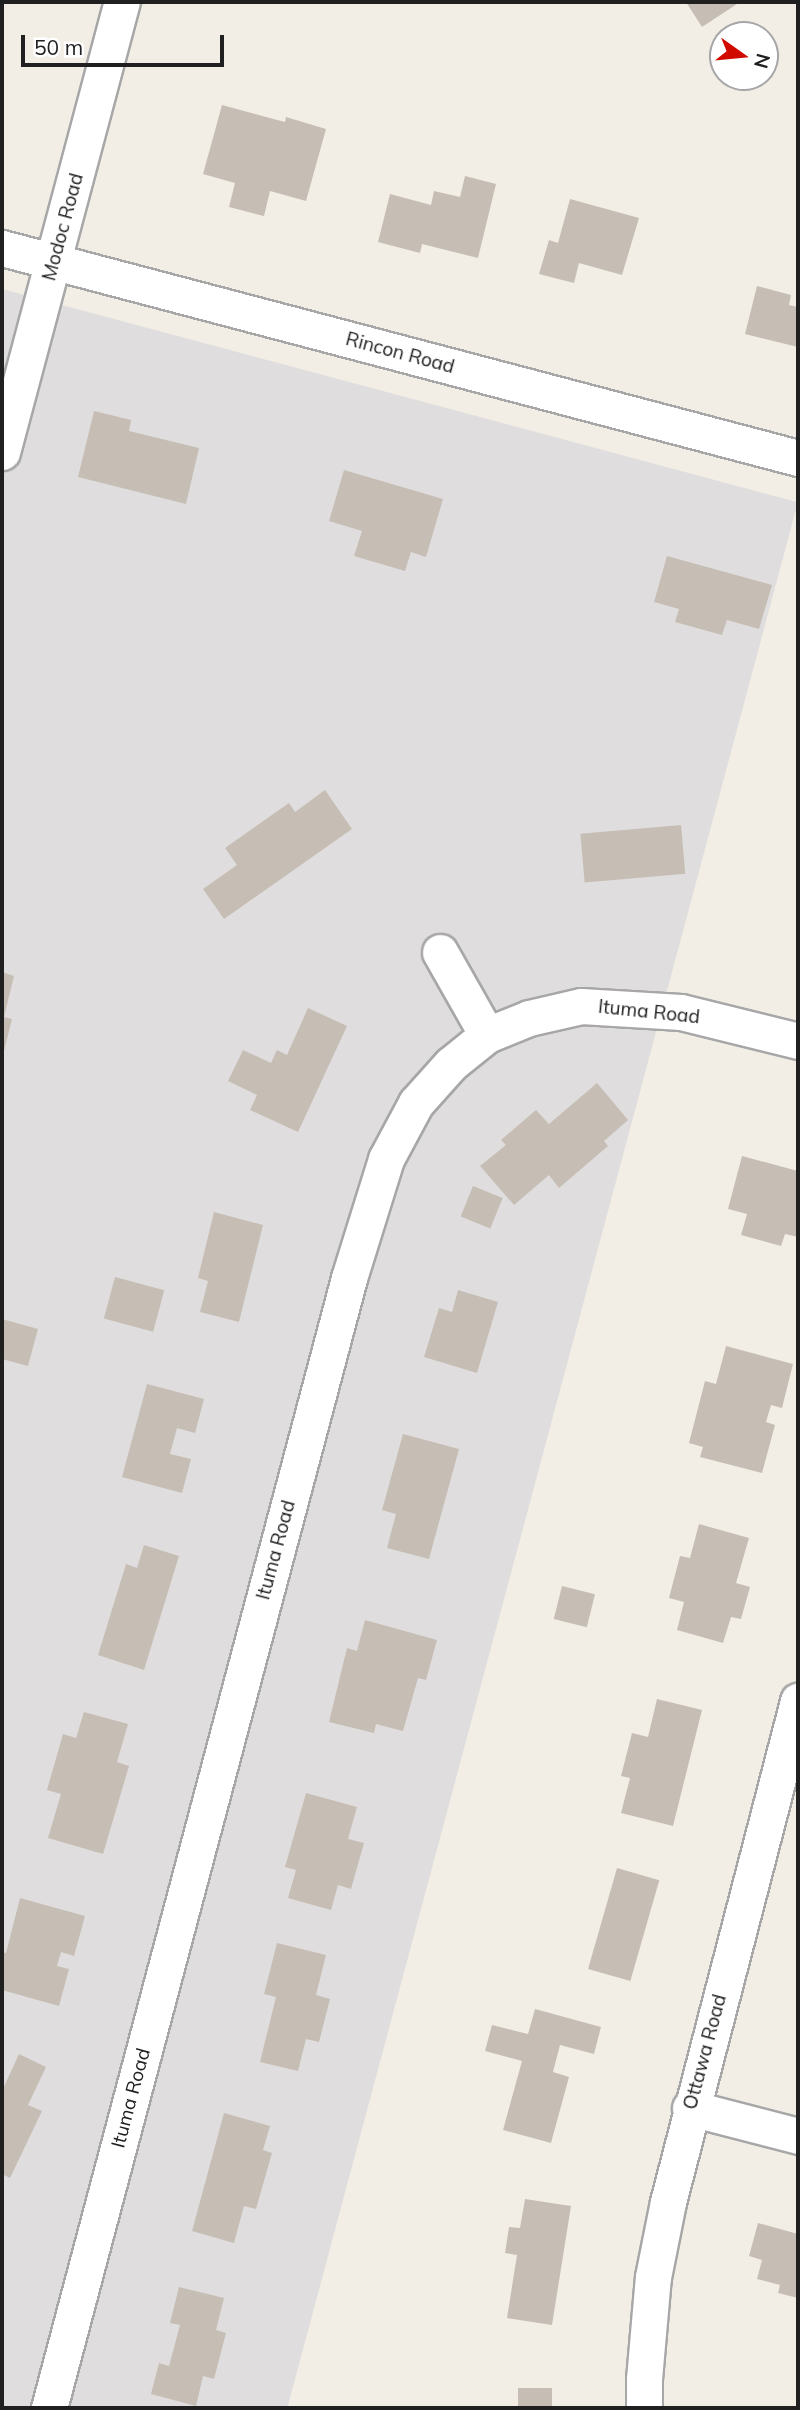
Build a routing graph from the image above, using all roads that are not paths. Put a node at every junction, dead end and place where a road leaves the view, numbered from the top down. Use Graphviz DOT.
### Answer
graph roads {
  1 [pos="122,2"];
  2 [pos="2,248"];
  3 [pos="54,261"];
  4 [pos="2,452"];
  5 [pos="798,458"];
  6 [pos="440,952"];
  7 [pos="487,1035"];
  8 [pos="798,1041"];
  9 [pos="798,1701"];
  10 [pos="690,2108"];
  11 [pos="798,2136"];
  12 [pos="49,2408"];
  13 [pos="644,2408"];
  1 -- 3 [label="street, Modoc Road"];
  2 -- 3 [label="street, Rincon Road"];
  3 -- 4 [label="street, Modoc Road"];
  3 -- 5 [label="street, Rincon Road"];
  6 -- 7 [label="street"];
  7 -- 8 [label="street, Ituma Road"];
  7 -- 12 [label="street, Ituma Road"];
  9 -- 10 [label="street, Ottawa Road"];
  10 -- 11 [label="street"];
  10 -- 13 [label="street, Ottawa Road"];
}
